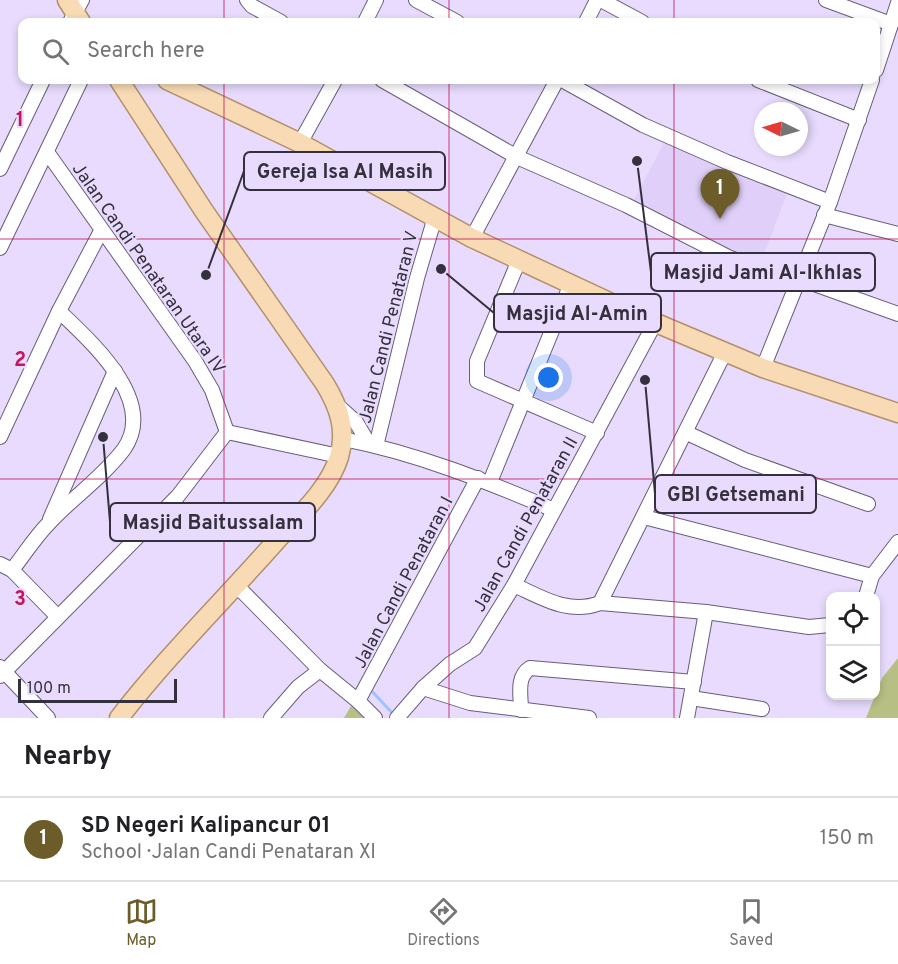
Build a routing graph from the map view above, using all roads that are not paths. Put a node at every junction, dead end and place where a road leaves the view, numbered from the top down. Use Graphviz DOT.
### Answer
graph roads {
  1 [pos="247,0"];
  2 [pos="376,0"];
  3 [pos="416,0"];
  4 [pos="599,0"];
  5 [pos="826,0"];
  6 [pos="898,3"];
  7 [pos="274,18"];
  8 [pos="367,18"];
  9 [pos="450,18"];
  10 [pos="588,18"];
  11 [pos="634,18"];
  12 [pos="875,18"];
  13 [pos="880,20"];
  14 [pos="891,24"];
  15 [pos="880,58"];
  16 [pos="41,84"];
  17 [pos="79,84"];
  18 [pos="122,84"];
  19 [pos="175,84"];
  20 [pos="333,84"];
  21 [pos="389,84"];
  22 [pos="555,84"];
  23 [pos="569,84"];
  24 [pos="768,84"];
  25 [pos="871,84"];
  26 [pos="859,120"];
  27 [pos="300,143"];
  28 [pos="46,152"];
  29 [pos="517,157"];
  30 [pos="0,169"];
  31 [pos="830,202"];
  32 [pos="824,215"];
  33 [pos="435,217"];
  34 [pos="102,231"];
  35 [pos="898,234"];
  36 [pos="472,238"];
  37 [pos="0,248"];
  38 [pos="519,260"];
  39 [pos="799,282"];
  40 [pos="571,284"];
  41 [pos="59,311"];
  42 [pos="898,314"];
  43 [pos="655,323"];
  44 [pos="725,352"];
  45 [pos="763,369"];
  46 [pos="115,371"];
  47 [pos="523,400"];
  48 [pos="339,406"];
  49 [pos="894,413"];
  50 [pos="227,432"];
  51 [pos="687,433"];
  52 [pos="597,434"];
  53 [pos="0,437"];
  54 [pos="373,445"];
  55 [pos="341,448"];
  56 [pos="484,480"];
  57 [pos="868,504"];
  58 [pos="555,510"];
  59 [pos="644,518"];
  60 [pos="48,524"];
  61 [pos="898,542"];
  62 [pos="6,567"];
  63 [pos="872,576"];
  64 [pos="236,585"];
  65 [pos="514,585"];
  66 [pos="867,592"];
  67 [pos="600,603"];
  68 [pos="706,612"];
  69 [pos="58,616"];
  70 [pos="826,625"];
  71 [pos="320,670"];
  72 [pos="1,672"];
  73 [pos="694,682"];
  74 [pos="423,688"];
  75 [pos="365,691"];
  76 [pos="691,698"];
  77 [pos="762,709"];
  78 [pos="521,710"];
  79 [pos="399,716"];
  80 [pos="48,718"];
  81 [pos="119,718"];
  82 [pos="272,718"];
  83 [pos="375,718"];
  84 [pos="588,718"];
  85 [pos="687,718"];
  1 -- 7 [label="street"];
  2 -- 8 [label="street"];
  3 -- 9 [label="street"];
  4 -- 10 [label="street"];
  4 -- 11 [label="street"];
  5 -- 12 [label="street"];
  6 -- 14 [label="street"];
  13 -- 14 [label="street"];
  14 -- 15 [label="street"];
  16 -- 30 [label="street"];
  17 -- 28 [label="street"];
  18 -- 48 [label="main road"];
  19 -- 27 [label="main road"];
  20 -- 27 [label="street"];
  21 -- 29 [label="street"];
  22 -- 29 [label="street"];
  23 -- 31 [label="street"];
  24 -- 26 [label="street"];
  25 -- 26 [label="street"];
  26 -- 31 [label="street"];
  27 -- 33 [label="main road"];
  28 -- 34 [label="street, Jalan Candi Penataran Utara IV"];
  28 -- 37 [label="street"];
  29 -- 36 [label="street"];
  29 -- 39 [label="street"];
  31 -- 32 [label="street"];
  32 -- 35 [label="street"];
  32 -- 39 [label="street"];
  33 -- 36 [label="main road"];
  33 -- 54 [label="street, Jalan Candi Penataran V"];
  34 -- 41 [label="street"];
  34 -- 50 [label="street, Jalan Candi Penataran Utara IV"];
  36 -- 38 [label="main road"];
  38 -- 40 [label="main road"];
  38 -- 47 [label="street"];
  39 -- 42 [label="street"];
  39 -- 45 [label="street"];
  40 -- 43 [label="main road"];
  40 -- 47 [label="street, Jalan Candi Penataran I"];
  41 -- 46 [label="street"];
  41 -- 53 [label="street"];
  43 -- 44 [label="main road"];
  43 -- 52 [label="street, Jalan Candi Penataran II"];
  44 -- 45 [label="main road"];
  44 -- 51 [label="street"];
  45 -- 49 [label="main road"];
  46 -- 60 [label="street"];
  46 -- 60 [label="street"];
  47 -- 52 [label="street"];
  47 -- 56 [label="street, Jalan Candi Penataran I"];
  48 -- 54 [label="street"];
  48 -- 55 [label="main road"];
  50 -- 55 [label="street"];
  50 -- 69 [label="street"];
  51 -- 57 [label="street"];
  51 -- 59 [label="street"];
  52 -- 58 [label="street, Jalan Candi Penataran II"];
  54 -- 55 [label="street"];
  54 -- 56 [label="street"];
  55 -- 64 [label="main road"];
  56 -- 58 [label="street"];
  56 -- 75 [label="street, Jalan Candi Penataran I"];
  58 -- 65 [label="street, Jalan Candi Penataran II"];
  59 -- 63 [label="street"];
  59 -- 67 [label="street"];
  60 -- 62 [label="street"];
  61 -- 63 [label="street"];
  62 -- 69 [label="street"];
  63 -- 66 [label="street"];
  64 -- 71 [label="street"];
  64 -- 81 [label="main road"];
  65 -- 67 [label="street"];
  65 -- 74 [label="street, Jalan Candi Penataran II"];
  67 -- 68 [label="street"];
  68 -- 70 [label="street"];
  68 -- 73 [label="street"];
  69 -- 72 [label="street"];
  71 -- 75 [label="street"];
  71 -- 82 [label="street"];
  72 -- 80 [label="street"];
  73 -- 76 [label="street"];
  73 -- 78 [label="street"];
  74 -- 78 [label="street"];
  74 -- 79 [label="street, Jalan Candi Penataran II"];
  75 -- 83 [label="street"];
  76 -- 77 [label="street"];
  76 -- 85 [label="street"];
  78 -- 84 [label="street"];
}
